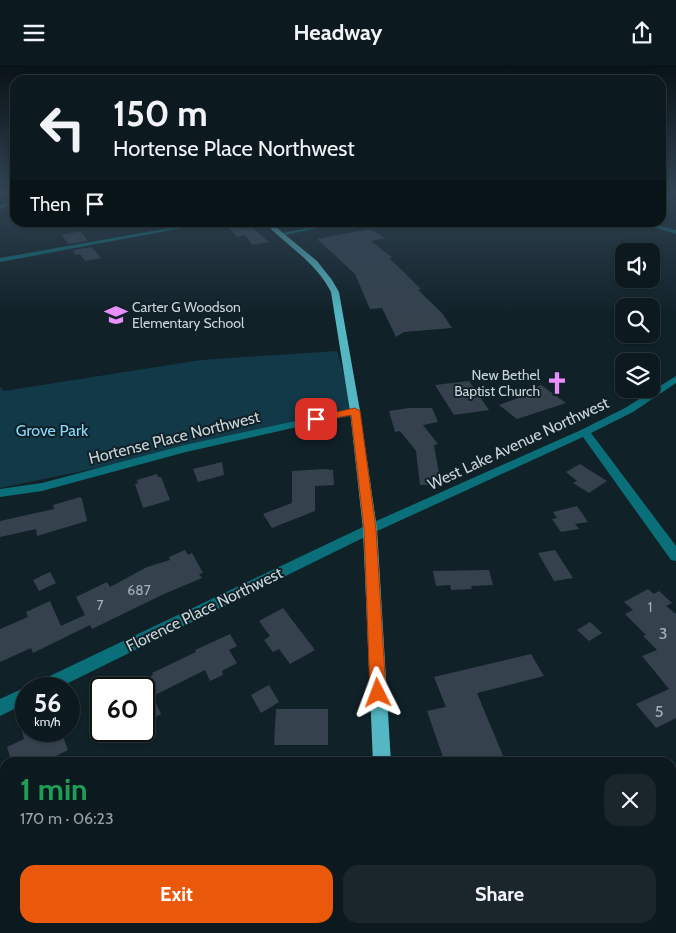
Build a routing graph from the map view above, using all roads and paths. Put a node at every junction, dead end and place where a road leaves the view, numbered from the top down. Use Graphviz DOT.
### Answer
graph roads {
  1 [pos="281,234"];
  2 [pos="142,235"];
  3 [pos="0,260"];
  4 [pos="676,379"];
  5 [pos="355,411"];
  6 [pos="585,432"];
  7 [pos="0,493"];
  8 [pos="370,529"];
  9 [pos="676,556"];
  10 [pos="64,677"];
  11 [pos="15,700"];
  12 [pos="0,708"];
  13 [pos="382,757"];
  1 -- 5 [label="main road"];
  2 -- 3 [label="street"];
  4 -- 6 [label="street, West Lake Avenue Northwest"];
  5 -- 7 [label="street, Hortense Place Northwest"];
  5 -- 8 [label="main road"];
  6 -- 8 [label="street, West Lake Avenue Northwest"];
  6 -- 9 [label="street"];
  8 -- 10 [label="street, Florence Place Northwest"];
  8 -- 13 [label="main road"];
  11 -- 12 [label="street"];
}
